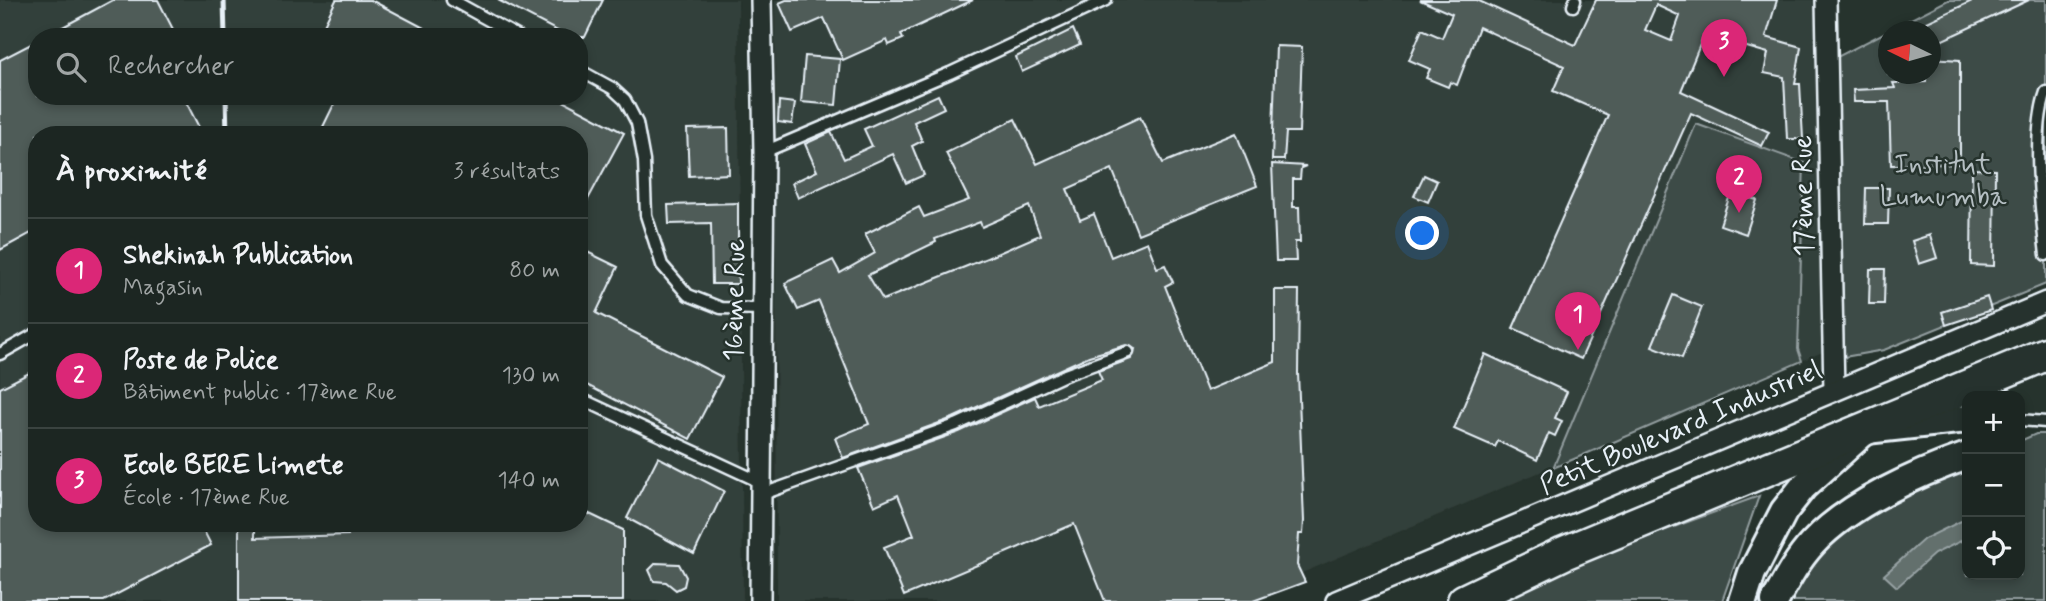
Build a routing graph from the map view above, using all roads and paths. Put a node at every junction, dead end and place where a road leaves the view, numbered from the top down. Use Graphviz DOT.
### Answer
graph roads {
  1 [pos="452,0"];
  2 [pos="761,0"];
  3 [pos="1107,0"];
  4 [pos="1826,0"];
  5 [pos="503,28"];
  6 [pos="588,76"];
  7 [pos="2046,92"];
  8 [pos="764,152"];
  9 [pos="2046,255"];
  10 [pos="2046,302"];
  11 [pos="761,309"];
  12 [pos="28,338"];
  13 [pos="1128,352"];
  14 [pos="0,354"];
  15 [pos="2046,354"];
  16 [pos="1834,391"];
  17 [pos="588,402"];
  18 [pos="1962,420"];
  19 [pos="2025,420"];
  20 [pos="2046,422"];
  21 [pos="1866,430"];
  22 [pos="1962,458"];
  23 [pos="759,488"];
  24 [pos="760,601"];
  25 [pos="1336,601"];
  26 [pos="1464,601"];
  27 [pos="1743,601"];
  28 [pos="1774,601"];
  1 -- 5 [label="lane"];
  2 -- 8 [label="street, 16ème Rue"];
  3 -- 8 [label="lane"];
  4 -- 16 [label="street, 17ème Rue"];
  6 -- 11 [label="lane"];
  7 -- 9 [label="lane"];
  8 -- 11 [label="street, 16ème Rue"];
  10 -- 16 [label="street, Petit Boulevard Industriel"];
  11 -- 23 [label="street, 16ème Rue"];
  12 -- 14 [label="lane"];
  13 -- 23 [label="lane"];
  15 -- 21 [label="highway"];
  16 -- 25 [label="street, Petit Boulevard Industriel"];
  17 -- 23 [label="lane"];
  18 -- 21 [label="main road"];
  19 -- 20 [label="lane"];
  21 -- 26 [label="highway"];
  21 -- 27 [label="main road"];
  22 -- 28 [label="main road"];
  23 -- 24 [label="street, 16ème Rue"];
}
